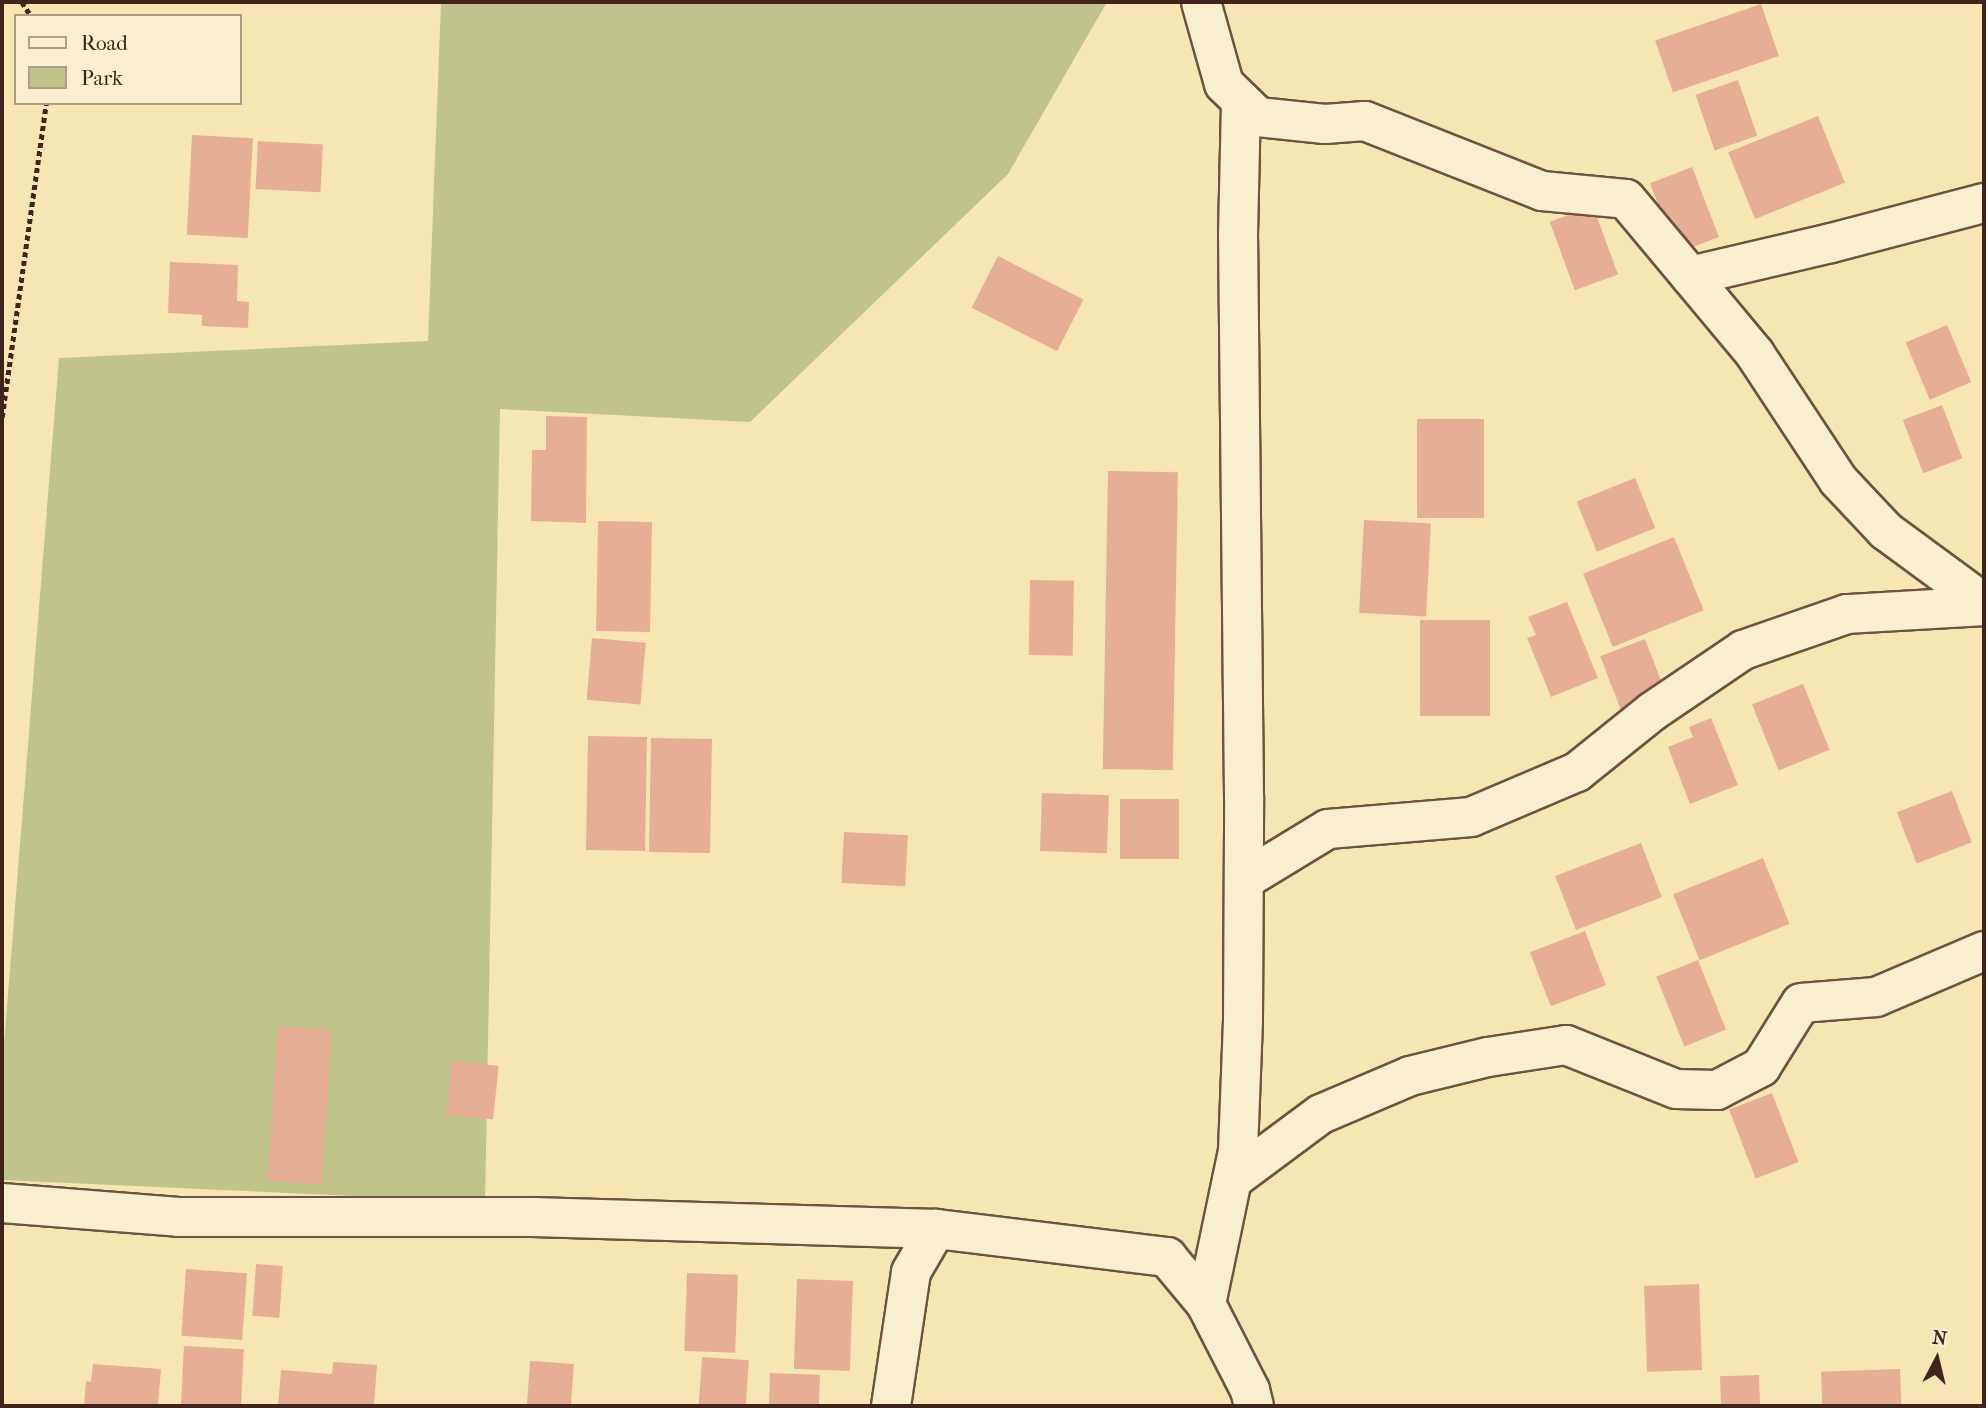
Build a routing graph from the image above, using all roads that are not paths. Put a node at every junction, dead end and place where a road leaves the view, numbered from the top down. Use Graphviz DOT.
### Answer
graph roads {
  1 [pos="1201,2"];
  2 [pos="1241,100"];
  3 [pos="1984,203"];
  4 [pos="1690,276"];
  5 [pos="1984,605"];
  6 [pos="1244,880"];
  7 [pos="1984,951"];
  8 [pos="1232,1180"];
  9 [pos="2,1203"];
  10 [pos="936,1229"];
  11 [pos="1206,1304"];
  12 [pos="891,1406"];
  13 [pos="1254,1406"];
  1 -- 2 [label="street"];
  2 -- 4 [label="street"];
  2 -- 6 [label="street"];
  3 -- 4 [label="street"];
  4 -- 5 [label="street"];
  5 -- 6 [label="street"];
  6 -- 8 [label="street"];
  7 -- 8 [label="street"];
  8 -- 11 [label="street"];
  9 -- 10 [label="street"];
  10 -- 11 [label="street"];
  10 -- 12 [label="street"];
  11 -- 13 [label="street"];
}
